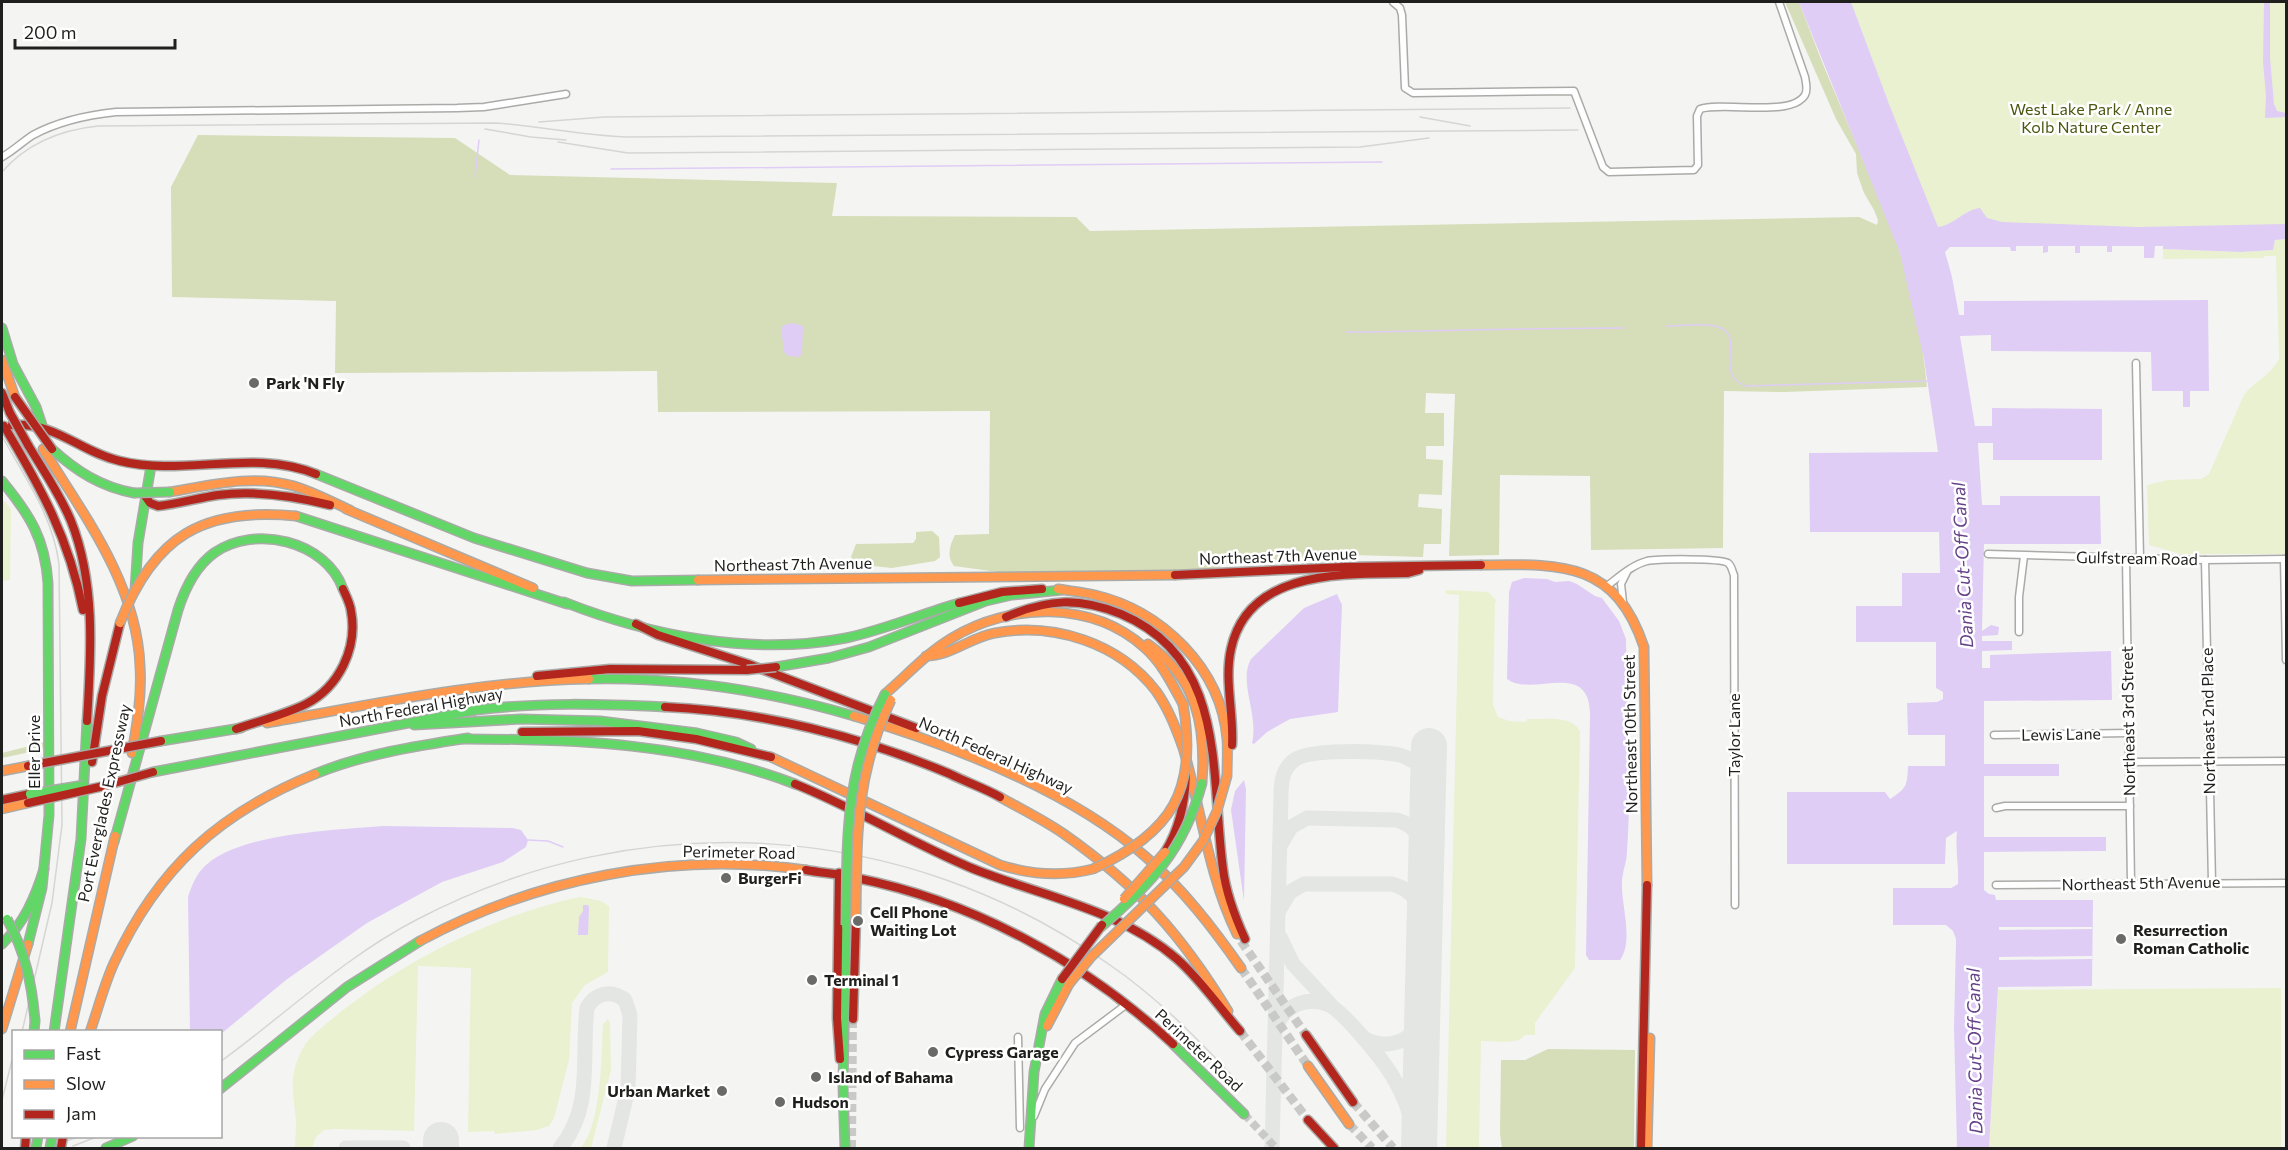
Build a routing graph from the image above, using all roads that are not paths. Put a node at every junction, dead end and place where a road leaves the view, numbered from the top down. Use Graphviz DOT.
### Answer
graph roads {
  1 [pos="1393,2"];
  2 [pos="1779,2"];
  3 [pos="566,94"];
  4 [pos="2,157"];
  5 [pos="2,328"];
  6 [pos="2,360"];
  7 [pos="2136,363"];
  8 [pos="2,393"];
  9 [pos="42,425"];
  10 [pos="2,428"];
  11 [pos="48,449"];
  12 [pos="151,466"];
  13 [pos="2,481"];
  14 [pos="145,496"];
  15 [pos="350,510"];
  16 [pos="1988,554"];
  17 [pos="2024,556"];
  18 [pos="2126,558"];
  19 [pos="2140,558"];
  20 [pos="2285,559"];
  21 [pos="2205,560"];
  22 [pos="1438,566"];
  23 [pos="1629,569"];
  24 [pos="1607,586"];
  25 [pos="1062,590"];
  26 [pos="2286,601"];
  27 [pos="1624,603"];
  28 [pos="567,604"];
  29 [pos="1006,617"];
  30 [pos="636,624"];
  31 [pos="138,633"];
  32 [pos="2019,633"];
  33 [pos="1134,637"];
  34 [pos="926,656"];
  35 [pos="2286,660"];
  36 [pos="89,676"];
  37 [pos="505,683"];
  38 [pos="888,697"];
  39 [pos="391,726"];
  40 [pos="236,729"];
  41 [pos="2129,733"];
  42 [pos="1994,735"];
  43 [pos="463,739"];
  44 [pos="1181,741"];
  45 [pos="771,757"];
  46 [pos="2286,761"];
  47 [pos="982,762"];
  48 [pos="2129,762"];
  49 [pos="2209,762"];
  50 [pos="1228,766"];
  51 [pos="2,771"];
  52 [pos="29,799"];
  53 [pos="2,800"];
  54 [pos="2130,806"];
  55 [pos="1996,808"];
  56 [pos="2,809"];
  57 [pos="81,839"];
  58 [pos="114,842"];
  59 [pos="44,868"];
  60 [pos="838,873"];
  61 [pos="2212,882"];
  62 [pos="2131,883"];
  63 [pos="2286,883"];
  64 [pos="1996,885"];
  65 [pos="1647,894"];
  66 [pos="1735,905"];
  67 [pos="2,910"];
  68 [pos="1100,928"];
  69 [pos="2,944"];
  70 [pos="1241,968"];
  71 [pos="1066,982"];
  72 [pos="1127,1004"];
  73 [pos="853,1019"];
  74 [pos="2,1029"];
  75 [pos="34,1030"];
  76 [pos="54,1030"];
  77 [pos="69,1030"];
  78 [pos="91,1030"];
  79 [pos="1306,1035"];
  80 [pos="1018,1037"];
  81 [pos="1644,1044"];
  82 [pos="1650,1056"];
  83 [pos="1308,1066"];
  84 [pos="843,1085"];
  85 [pos="222,1087"];
  86 [pos="1353,1102"];
  87 [pos="1244,1114"];
  88 [pos="1308,1120"];
  89 [pos="1350,1124"];
  90 [pos="1025,1128"];
  91 [pos="131,1138"];
  92 [pos="106,1149"];
  93 [pos="845,1149"];
  94 [pos="1029,1149"];
  95 [pos="1334,1149"];
  96 [pos="1641,1149"];
  97 [pos="1647,1149"];
  1 -- 2 [label="street"];
  3 -- 4 [label="street"];
  5 -- 9 [label="main road"];
  6 -- 11 [label="main road, Port Everglades Expressway, bridge"];
  7 -- 19 [label="street"];
  8 -- 36 [label="main road, Port Everglades Expressway, bridge"];
  9 -- 10 [label="main road, Northeast 7th Avenue"];
  9 -- 12 [label="main road, Northeast 7th Avenue"];
  10 -- 36 [label="main road"];
  11 -- 15 [label="main road, bridge"];
  11 -- 31 [label="main road, Port Everglades Expressway"];
  12 -- 14 [label="main road"];
  12 -- 22 [label="main road, Northeast 7th Avenue"];
  13 -- 59 [label="main road, Eller Drive"];
  14 -- 15 [label="main road"];
  14 -- 31 [label="main road"];
  15 -- 28 [label="main road"];
  16 -- 17 [label="street, Gulfstream Road"];
  17 -- 18 [label="street, Gulfstream Road"];
  17 -- 32 [label="street"];
  18 -- 19 [label="street, Gulfstream Road"];
  18 -- 41 [label="street, Northeast 3rd Street"];
  19 -- 21 [label="street, Gulfstream Road"];
  20 -- 21 [label="street, Gulfstream Road"];
  20 -- 26 [label="street"];
  21 -- 49 [label="street, Northeast 2nd Place"];
  22 -- 24 [label="main road, Northeast 7th Avenue"];
  22 -- 50 [label="main road"];
  23 -- 24 [label="street"];
  23 -- 27 [label="street"];
  23 -- 66 [label="street, Taylor Lane"];
  24 -- 27 [label="main road, Northeast 10th Street"];
  25 -- 30 [label="main road"];
  25 -- 37 [label="main road, bridge"];
  25 -- 50 [label="main road"];
  26 -- 35 [label="street"];
  27 -- 65 [label="main road, Northeast 10th Street"];
  28 -- 30 [label="main road"];
  28 -- 57 [label="main road, bridge"];
  29 -- 33 [label="main road"];
  29 -- 34 [label="main road"];
  29 -- 44 [label="main road"];
  30 -- 47 [label="main road"];
  31 -- 58 [label="main road, Port Everglades Expressway"];
  33 -- 45 [label="main road, bridge"];
  33 -- 68 [label="main road, bridge"];
  34 -- 38 [label="main road"];
  34 -- 44 [label="main road"];
  36 -- 57 [label="main road, Port Everglades Expressway"];
  37 -- 40 [label="main road, North Federal Highway"];
  37 -- 47 [label="main road, North Federal Highway"];
  38 -- 73 [label="main road, bridge"];
  38 -- 84 [label="main road, bridge"];
  39 -- 43 [label="main road, North Federal Highway"];
  39 -- 45 [label="main road"];
  39 -- 52 [label="main road, North Federal Highway, bridge"];
  40 -- 51 [label="main road, North Federal Highway, bridge"];
  40 -- 58 [label="main road"];
  41 -- 42 [label="street, Lewis Lane"];
  41 -- 48 [label="street, Northeast 3rd Street"];
  43 -- 45 [label="main road"];
  43 -- 78 [label="main road"];
  44 -- 68 [label="main road, bridge"];
  46 -- 49 [label="street"];
  47 -- 70 [label="main road, North Federal Highway"];
  48 -- 49 [label="street"];
  48 -- 54 [label="street, Northeast 3rd Street"];
  49 -- 61 [label="street, Northeast 2nd Place"];
  50 -- 71 [label="main road, bridge"];
  52 -- 53 [label="main road, North Federal Highway"];
  52 -- 56 [label="main road"];
  54 -- 55 [label="street"];
  54 -- 62 [label="street, Northeast 3rd Street"];
  57 -- 76 [label="main road, Port Everglades Expressway"];
  58 -- 77 [label="main road, Port Everglades Expressway"];
  59 -- 69 [label="main road"];
  59 -- 74 [label="main road, Eller Drive"];
  60 -- 72 [label="main road, Perimeter Road"];
  60 -- 84 [label="main road"];
  60 -- 85 [label="main road, Perimeter Road"];
  61 -- 62 [label="street, Northeast 5th Avenue"];
  61 -- 63 [label="street, Northeast 5th Avenue"];
  62 -- 64 [label="street, Northeast 5th Avenue"];
  65 -- 81 [label="main road, Northeast 10th Street"];
  65 -- 82 [label="main road, Northeast 10th Street"];
  67 -- 75 [label="main road, bridge"];
  68 -- 71 [label="main road, bridge"];
  71 -- 90 [label="main road"];
  72 -- 87 [label="main road, Perimeter Road"];
  72 -- 90 [label="street"];
  79 -- 86 [label="main road"];
  80 -- 90 [label="street"];
  81 -- 82 [label="street"];
  81 -- 96 [label="main road, Northeast 10th Street"];
  82 -- 97 [label="main road, Northeast 10th Street"];
  83 -- 89 [label="main road"];
  84 -- 93 [label="main road"];
  88 -- 95 [label="main road"];
  90 -- 94 [label="main road"];
  91 -- 92 [label="main road"];
}
